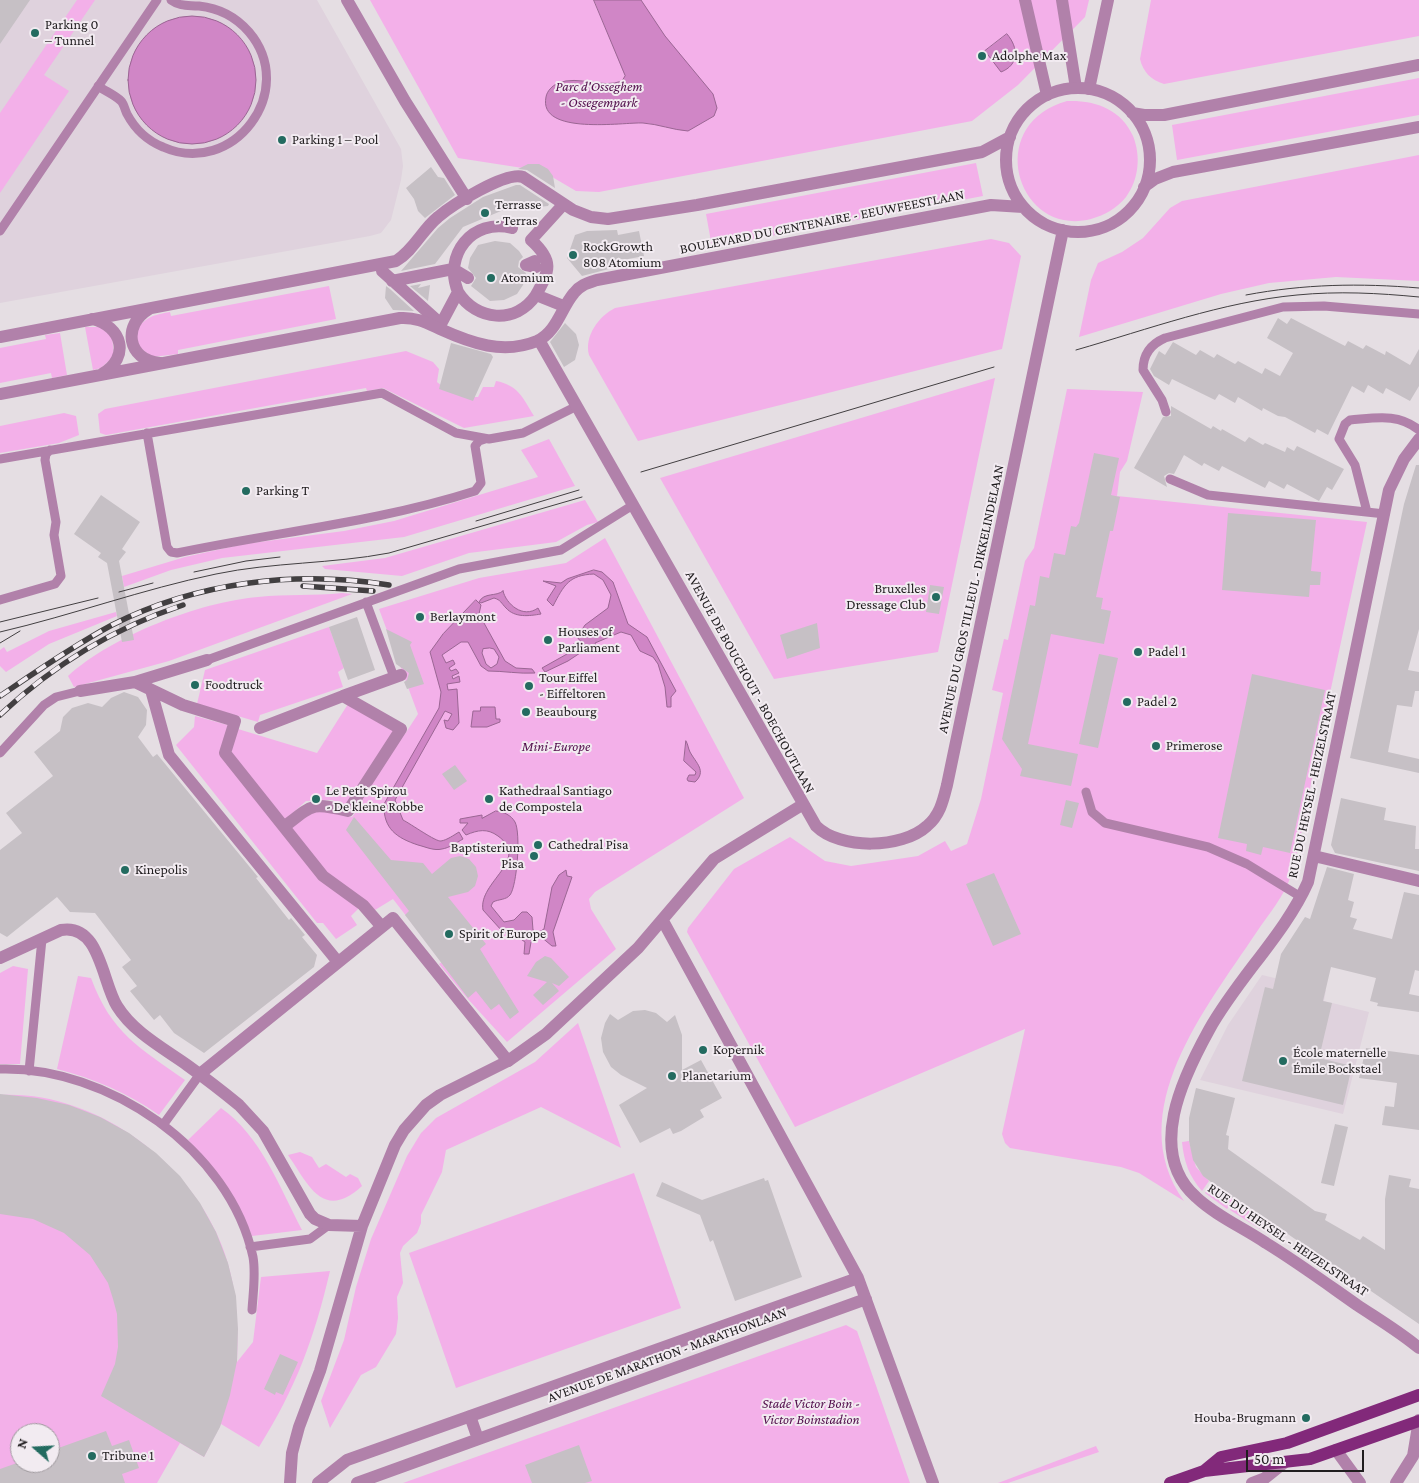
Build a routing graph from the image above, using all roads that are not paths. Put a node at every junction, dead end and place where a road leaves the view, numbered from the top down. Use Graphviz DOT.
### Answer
graph roads {
  1 [pos="157,0"];
  2 [pos="171,0"];
  3 [pos="347,0"];
  4 [pos="1026,0"];
  5 [pos="1062,0"];
  6 [pos="1108,0"];
  7 [pos="1419,65"];
  8 [pos="98,86"];
  9 [pos="1082,88"];
  10 [pos="1047,95"];
  11 [pos="1132,113"];
  12 [pos="1419,127"];
  13 [pos="1010,136"];
  14 [pos="1144,187"];
  15 [pos="467,199"];
  16 [pos="561,206"];
  17 [pos="1023,207"];
  18 [pos="512,228"];
  19 [pos="1063,230"];
  20 [pos="0,231"];
  21 [pos="381,268"];
  22 [pos="453,269"];
  23 [pos="468,278"];
  24 [pos="392,281"];
  25 [pos="458,292"];
  26 [pos="536,295"];
  27 [pos="561,305"];
  28 [pos="151,308"];
  29 [pos="1419,314"];
  30 [pos="92,319"];
  31 [pos="0,337"];
  32 [pos="539,340"];
  33 [pos="164,363"];
  34 [pos="100,375"];
  35 [pos="0,394"];
  36 [pos="577,406"];
  37 [pos="1166,412"];
  38 [pos="1419,430"];
  39 [pos="148,433"];
  40 [pos="485,439"];
  41 [pos="1419,439"];
  42 [pos="50,450"];
  43 [pos="0,458"];
  44 [pos="1170,479"];
  45 [pos="632,505"];
  46 [pos="1367,512"];
  47 [pos="1385,514"];
  48 [pos="0,600"];
  49 [pos="366,602"];
  50 [pos="206,660"];
  51 [pos="398,676"];
  52 [pos="135,682"];
  53 [pos="151,690"];
  54 [pos="80,691"];
  55 [pos="343,696"];
  56 [pos="260,728"];
  57 [pos="0,753"];
  58 [pos="1086,792"];
  59 [pos="802,805"];
  60 [pos="284,827"];
  61 [pos="1314,856"];
  62 [pos="1419,880"];
  63 [pos="1301,898"];
  64 [pos="664,921"];
  65 [pos="382,927"];
  66 [pos="42,939"];
  67 [pos="0,958"];
  68 [pos="338,962"];
  69 [pos="508,1060"];
  70 [pos="0,1069"];
  71 [pos="29,1070"];
  72 [pos="200,1074"];
  73 [pos="163,1125"];
  74 [pos="329,1224"];
  75 [pos="362,1226"];
  76 [pos="250,1247"];
  77 [pos="858,1278"];
  78 [pos="866,1298"];
  79 [pos="252,1310"];
  80 [pos="1419,1348"];
  81 [pos="1419,1395"];
  82 [pos="470,1416"];
  83 [pos="1419,1421"];
  84 [pos="478,1439"];
  85 [pos="1336,1450"];
  86 [pos="1286,1462"];
  87 [pos="1204,1471"];
  88 [pos="290,1483"];
  89 [pos="318,1483"];
  90 [pos="357,1483"];
  91 [pos="933,1483"];
  92 [pos="1170,1483"];
  93 [pos="1252,1483"];
  94 [pos="1360,1483"];
  95 [pos="1396,1483"];
  1 -- 8 [label="lane"];
  2 -- 8 [label="lane"];
  3 -- 15 [label="street"];
  4 -- 10 [label="street"];
  5 -- 9 [label="street"];
  6 -- 9 [label="street"];
  7 -- 11 [label="street"];
  8 -- 20 [label="lane"];
  9 -- 10 [label="street"];
  9 -- 11 [label="street"];
  10 -- 13 [label="street"];
  11 -- 14 [label="street"];
  12 -- 14 [label="street"];
  13 -- 15 [label="street"];
  13 -- 17 [label="street"];
  14 -- 19 [label="street"];
  15 -- 21 [label="street"];
  16 -- 26 [label="street"];
  17 -- 19 [label="street"];
  17 -- 32 [label="street, BOULEVARD DU CENTENAIRE - EEUWFEESTLAAN"];
  18 -- 22 [label="street"];
  19 -- 59 [label="street, AVENUE DU GROS TILLEUL - DIKKELINDELAAN"];
  21 -- 24 [label="street"];
  21 -- 28 [label="street"];
  22 -- 23 [label="street"];
  22 -- 24 [label="street"];
  22 -- 25 [label="street"];
  24 -- 25 [label="street"];
  25 -- 26 [label="street"];
  26 -- 27 [label="street"];
  28 -- 30 [label="street"];
  28 -- 33 [label="street"];
  29 -- 37 [label="lane"];
  30 -- 31 [label="street"];
  30 -- 34 [label="street"];
  32 -- 33 [label="street"];
  32 -- 36 [label="street, AVENUE DE BOUCHOUT - BOECHOUTLAAN"];
  33 -- 34 [label="street"];
  34 -- 35 [label="street"];
  36 -- 40 [label="lane"];
  36 -- 45 [label="street, AVENUE DE BOUCHOUT - BOECHOUTLAAN"];
  38 -- 46 [label="lane"];
  39 -- 40 [label="lane"];
  39 -- 40 [label="lane"];
  39 -- 42 [label="lane"];
  41 -- 47 [label="street, RUE DU HEYSEL - HEIZELSTRAAT"];
  42 -- 43 [label="lane"];
  42 -- 48 [label="lane"];
  44 -- 46 [label="lane"];
  45 -- 49 [label="lane"];
  45 -- 59 [label="street, AVENUE DE BOUCHOUT - BOECHOUTLAAN"];
  46 -- 47 [label="lane"];
  47 -- 61 [label="street, RUE DU HEYSEL - HEIZELSTRAAT"];
  49 -- 50 [label="lane"];
  49 -- 51 [label="lane"];
  50 -- 52 [label="street"];
  51 -- 55 [label="street"];
  52 -- 53 [label="street"];
  52 -- 54 [label="street"];
  53 -- 60 [label="street"];
  53 -- 68 [label="street"];
  54 -- 57 [label="lane"];
  55 -- 56 [label="street"];
  55 -- 60 [label="street"];
  58 -- 63 [label="lane"];
  59 -- 64 [label="street, AVENUE DE BOUCHOUT - BOECHOUTLAAN"];
  60 -- 65 [label="street"];
  61 -- 62 [label="street"];
  61 -- 63 [label="street, RUE DU HEYSEL - HEIZELSTRAAT"];
  63 -- 80 [label="street, RUE DU HEYSEL - HEIZELSTRAAT"];
  64 -- 69 [label="street, AVENUE DE BOUCHOUT - BOECHOUTLAAN"];
  64 -- 77 [label="street"];
  65 -- 68 [label="street"];
  65 -- 69 [label="street"];
  66 -- 67 [label="street"];
  66 -- 71 [label="lane"];
  66 -- 72 [label="street"];
  68 -- 72 [label="street"];
  69 -- 75 [label="street, AVENUE DE BOUCHOUT - BOECHOUTLAAN"];
  70 -- 71 [label="lane"];
  71 -- 73 [label="lane"];
  72 -- 73 [label="lane"];
  72 -- 74 [label="street"];
  73 -- 76 [label="lane"];
  74 -- 75 [label="street"];
  74 -- 76 [label="lane"];
  75 -- 88 [label="street, AVENUE DE BOUCHOUT - BOECHOUTLAAN"];
  76 -- 79 [label="lane"];
  77 -- 78 [label="street"];
  77 -- 82 [label="street, AVENUE DE MARATHON - MARATHONLAAN"];
  78 -- 84 [label="street, AVENUE DE MARATHON - MARATHONLAAN"];
  78 -- 91 [label="street"];
  81 -- 87 [label="main road"];
  82 -- 84 [label="street"];
  82 -- 89 [label="street, AVENUE DE MARATHON - MARATHONLAAN"];
  83 -- 85 [label="main road"];
  83 -- 95 [label="street"];
  84 -- 90 [label="street, AVENUE DE MARATHON - MARATHONLAAN"];
  85 -- 86 [label="main road"];
  85 -- 94 [label="street"];
  86 -- 87 [label="main road"];
  86 -- 93 [label="street"];
  87 -- 92 [label="main road"];
}
